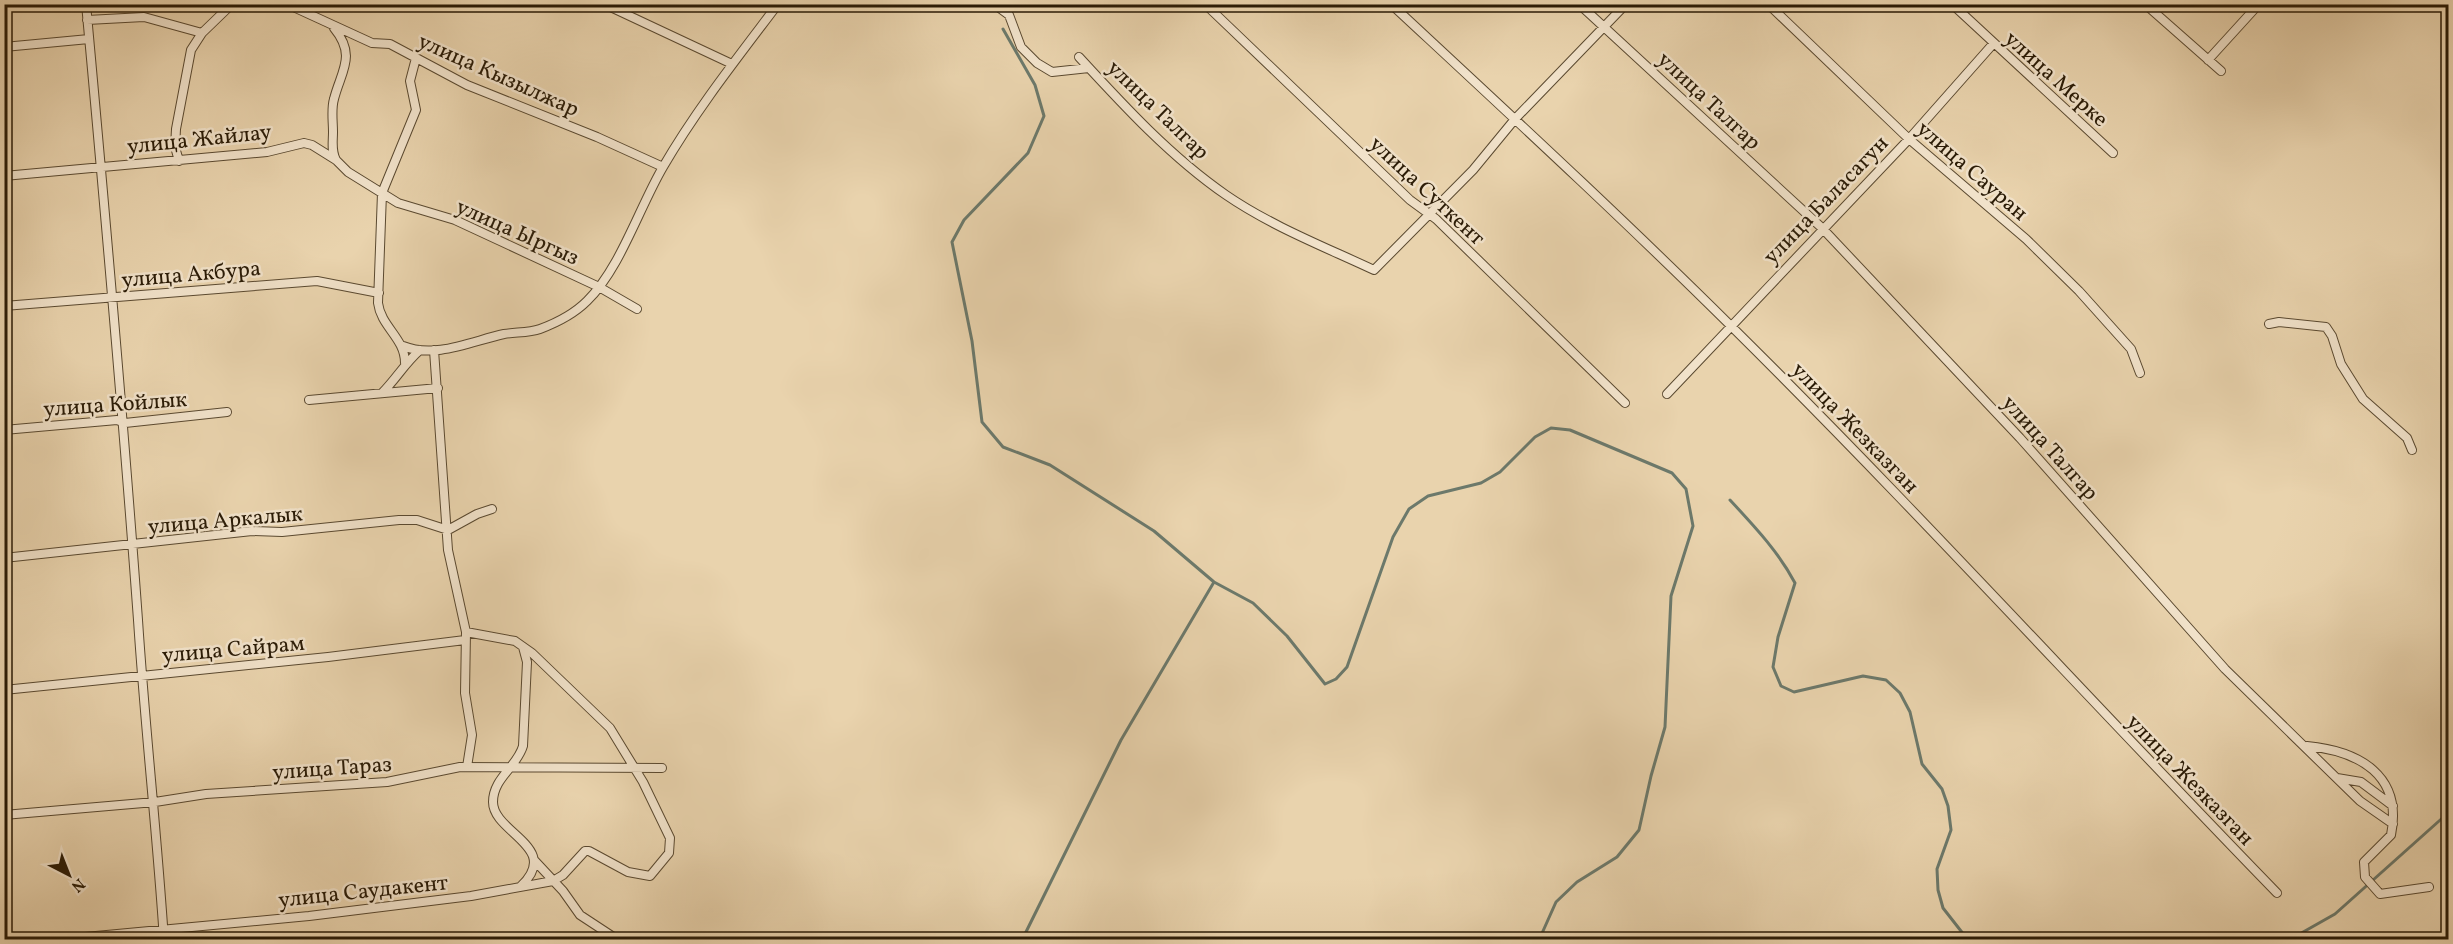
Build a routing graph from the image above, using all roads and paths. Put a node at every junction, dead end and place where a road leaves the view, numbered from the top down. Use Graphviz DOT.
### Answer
graph roads {
  1 [pos="86,4"];
  2 [pos="232,4"];
  3 [pos="287,4"];
  4 [pos="604,4"];
  5 [pos="778,4"];
  6 [pos="994,4"];
  7 [pos="1205,4"];
  8 [pos="1391,4"];
  9 [pos="1580,4"];
  10 [pos="1626,4"];
  11 [pos="1768,4"];
  12 [pos="1952,4"];
  13 [pos="2145,4"];
  14 [pos="2259,4"];
  15 [pos="87,20"];
  16 [pos="333,27"];
  17 [pos="1605,27"];
  18 [pos="202,33"];
  19 [pos="89,39"];
  20 [pos="1993,44"];
  21 [pos="4,47"];
  22 [pos="1079,57"];
  23 [pos="416,58"];
  24 [pos="2208,60"];
  25 [pos="732,64"];
  26 [pos="1089,68"];
  27 [pos="2221,72"];
  28 [pos="1515,119"];
  29 [pos="333,137"];
  30 [pos="1909,139"];
  31 [pos="312,146"];
  32 [pos="2113,153"];
  33 [pos="336,160"];
  34 [pos="179,161"];
  35 [pos="663,167"];
  36 [pos="100,168"];
  37 [pos="4,176"];
  38 [pos="382,193"];
  39 [pos="1428,214"];
  40 [pos="1822,228"];
  41 [pos="599,288"];
  42 [pos="379,294"];
  43 [pos="111,298"];
  44 [pos="4,306"];
  45 [pos="637,309"];
  46 [pos="1730,324"];
  47 [pos="2269,324"];
  48 [pos="403,346"];
  49 [pos="420,350"];
  50 [pos="434,351"];
  51 [pos="405,363"];
  52 [pos="2140,373"];
  53 [pos="438,388"];
  54 [pos="381,394"];
  55 [pos="1666,394"];
  56 [pos="309,400"];
  57 [pos="1625,403"];
  58 [pos="227,412"];
  59 [pos="124,423"];
  60 [pos="4,430"];
  61 [pos="2412,450"];
  62 [pos="492,509"];
  63 [pos="448,530"];
  64 [pos="134,545"];
  65 [pos="4,558"];
  66 [pos="466,636"];
  67 [pos="523,647"];
  68 [pos="143,675"];
  69 [pos="4,690"];
  70 [pos="2307,746"];
  71 [pos="467,767"];
  72 [pos="511,767"];
  73 [pos="634,767"];
  74 [pos="662,768"];
  75 [pos="2337,778"];
  76 [pos="155,802"];
  77 [pos="2393,806"];
  78 [pos="4,815"];
  79 [pos="2393,824"];
  80 [pos="534,860"];
  81 [pos="554,880"];
  82 [pos="521,886"];
  83 [pos="2428,887"];
  84 [pos="2277,892"];
  85 [pos="164,930"];
  86 [pos="53,939"];
  87 [pos="165,939"];
  88 [pos="618,939"];
  1 -- 15 [label="street"];
  2 -- 18 [label="street"];
  3 -- 16 [label="street, улица Кызылжар"];
  4 -- 25 [label="street"];
  5 -- 25 [label="street"];
  6 -- 26 [label="street"];
  7 -- 39 [label="street, улица Суткент"];
  8 -- 28 [label="street, улица Жезказган"];
  9 -- 17 [label="street, улица Талгар"];
  10 -- 17 [label="street"];
  11 -- 30 [label="street, улица Сауран"];
  12 -- 20 [label="street, улица Мерке"];
  13 -- 24 [label="street"];
  14 -- 24 [label="street"];
  15 -- 18 [label="street"];
  15 -- 19 [label="street"];
  16 -- 23 [label="street, улица Кызылжар"];
  16 -- 29 [label="street"];
  17 -- 28 [label="street"];
  17 -- 40 [label="street, улица Талгар"];
  18 -- 34 [label="street"];
  19 -- 21 [label="street"];
  19 -- 36 [label="street"];
  20 -- 30 [label="street, улица Баласагун"];
  20 -- 32 [label="street, улица Мерке"];
  22 -- 26 [label="street, улица Талгар"];
  23 -- 35 [label="street, улица Кызылжар"];
  23 -- 38 [label="street"];
  24 -- 27 [label="street"];
  25 -- 35 [label="street"];
  26 -- 39 [label="street, улица Талгар"];
  28 -- 39 [label="street"];
  28 -- 46 [label="street, улица Жезказган"];
  29 -- 31 [label="street, улица Жайлау"];
  29 -- 33 [label="street"];
  30 -- 40 [label="street, улица Баласагун"];
  30 -- 52 [label="street, улица Сауран"];
  31 -- 33 [label="street"];
  31 -- 34 [label="street, улица Жайлау"];
  33 -- 38 [label="street"];
  34 -- 36 [label="street, улица Жайлау"];
  35 -- 41 [label="street"];
  36 -- 37 [label="street, улица Жайлау"];
  36 -- 43 [label="street"];
  38 -- 41 [label="street, улица Ыргыз"];
  38 -- 42 [label="street"];
  39 -- 57 [label="street, улица Суткент"];
  40 -- 46 [label="street, улица Баласагун"];
  40 -- 70 [label="street, улица Талгар"];
  41 -- 45 [label="street, улица Ыргыз"];
  41 -- 50 [label="street"];
  42 -- 43 [label="street, улица Акбура"];
  42 -- 48 [label="street"];
  43 -- 44 [label="street, улица Акбура"];
  43 -- 59 [label="street"];
  46 -- 55 [label="street, улица Баласагун"];
  46 -- 84 [label="street, улица Жезказган"];
  47 -- 61 [label="street"];
  48 -- 49 [label="street"];
  48 -- 51 [label="street"];
  49 -- 50 [label="street"];
  49 -- 51 [label="street"];
  50 -- 53 [label="street"];
  51 -- 54 [label="street"];
  53 -- 54 [label="street"];
  53 -- 63 [label="street"];
  54 -- 56 [label="street"];
  58 -- 59 [label="street, улица Койлык"];
  59 -- 60 [label="street, улица Койлык"];
  59 -- 64 [label="street"];
  62 -- 63 [label="street"];
  63 -- 64 [label="street, улица Аркалык"];
  63 -- 66 [label="street"];
  64 -- 65 [label="street, улица Аркалык"];
  64 -- 68 [label="street"];
  66 -- 67 [label="street, улица Сайрам"];
  66 -- 68 [label="street, улица Сайрам"];
  66 -- 71 [label="street"];
  67 -- 72 [label="street"];
  67 -- 73 [label="street"];
  68 -- 69 [label="street, улица Сайрам"];
  68 -- 76 [label="street"];
  70 -- 75 [label="street, улица Талгар"];
  70 -- 77 [label="street"];
  71 -- 72 [label="street, улица Тараз"];
  71 -- 76 [label="street, улица Тараз"];
  72 -- 73 [label="street, улица Тараз"];
  72 -- 80 [label="street"];
  73 -- 74 [label="street, улица Тараз"];
  73 -- 81 [label="street"];
  75 -- 77 [label="street"];
  75 -- 79 [label="street, улица Талгар"];
  76 -- 78 [label="street, улица Тараз"];
  76 -- 85 [label="street"];
  77 -- 79 [label="street"];
  79 -- 83 [label="street"];
  80 -- 81 [label="street"];
  80 -- 82 [label="street"];
  81 -- 82 [label="street, улица Саудакент"];
  81 -- 88 [label="street"];
  82 -- 85 [label="street, улица Саудакент"];
  85 -- 86 [label="street, улица Саудакент"];
  85 -- 87 [label="street"];
}
